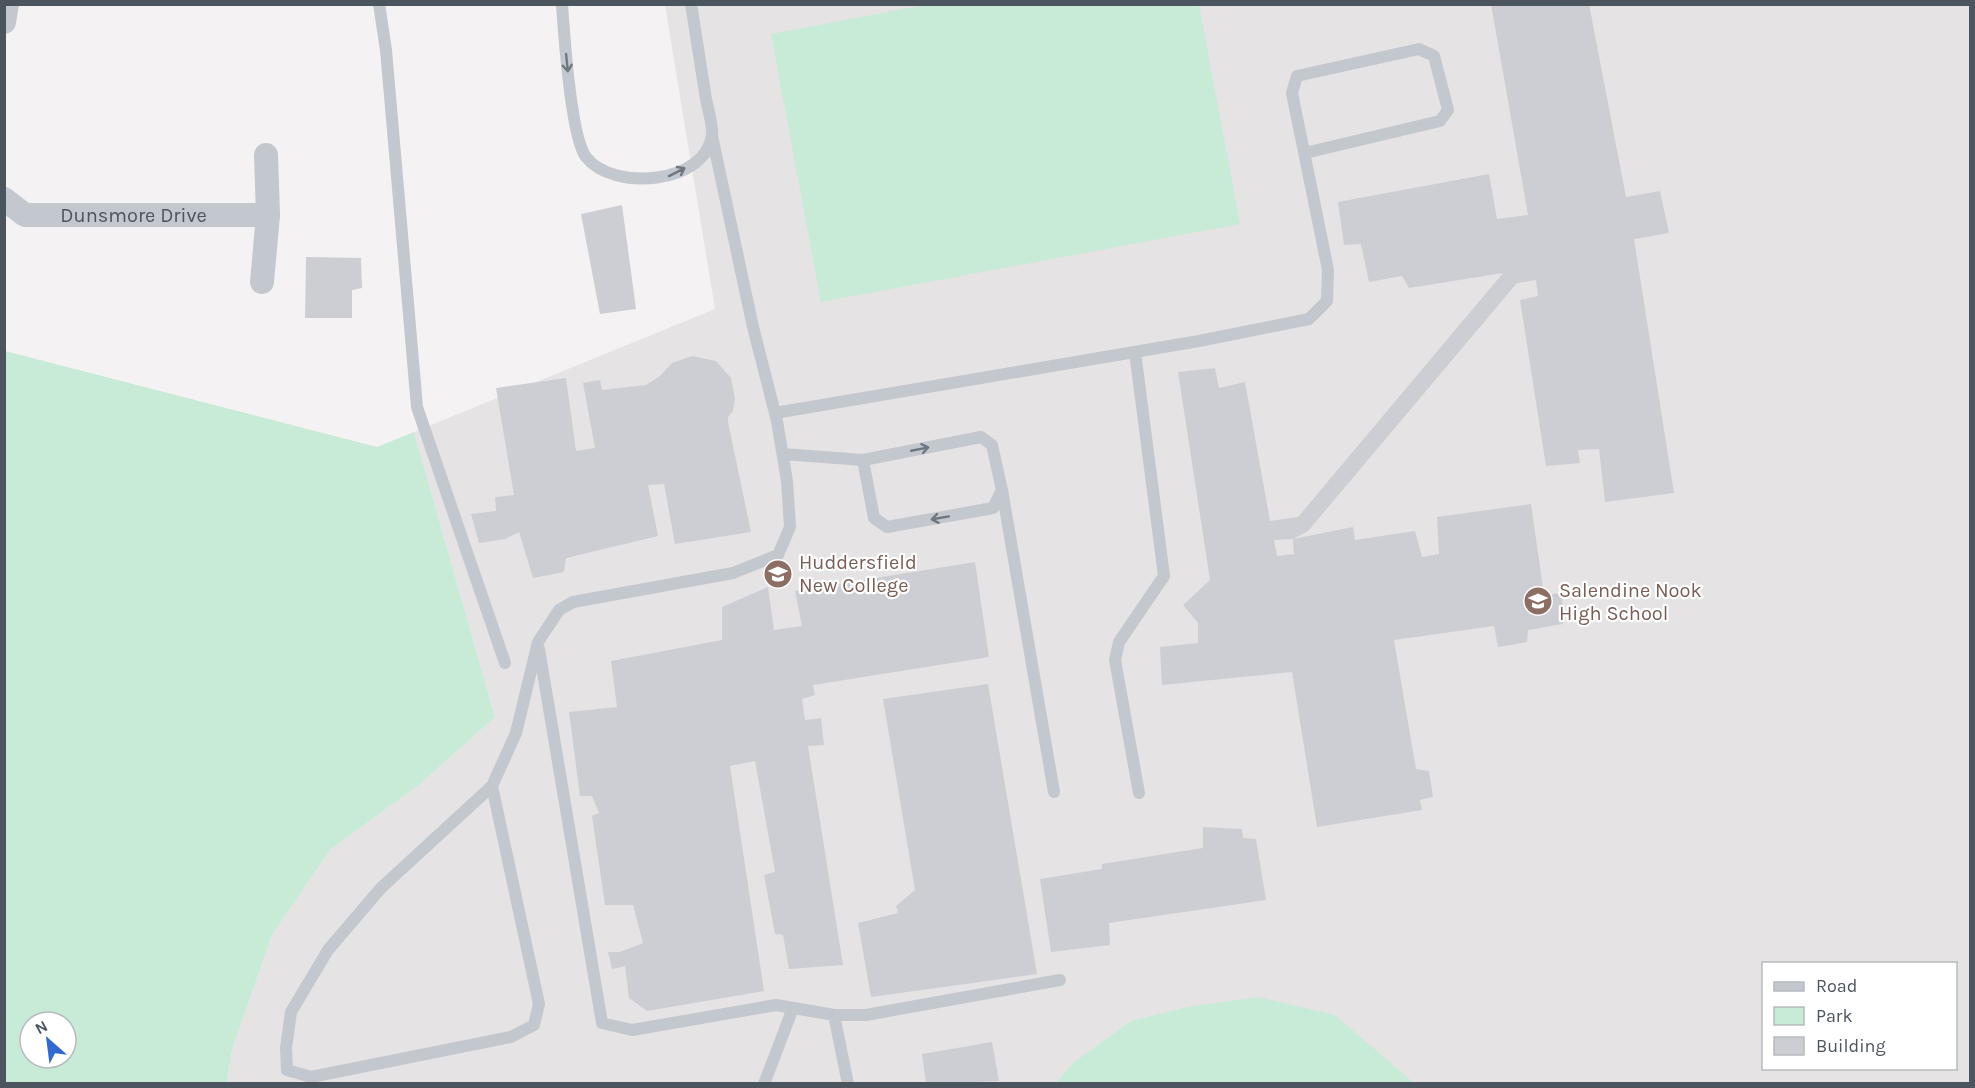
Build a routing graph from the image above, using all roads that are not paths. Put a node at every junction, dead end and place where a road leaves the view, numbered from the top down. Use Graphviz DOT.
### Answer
graph roads {
  1 [pos="6,4"];
  2 [pos="379,4"];
  3 [pos="562,4"];
  4 [pos="691,4"];
  5 [pos="4,22"];
  6 [pos="712,136"];
  7 [pos="1305,153"];
  8 [pos="266,155"];
  9 [pos="4,199"];
  10 [pos="268,215"];
  11 [pos="262,282"];
  12 [pos="1135,352"];
  13 [pos="775,413"];
  14 [pos="783,454"];
  15 [pos="863,460"];
  16 [pos="1002,490"];
  17 [pos="538,642"];
  18 [pos="505,663"];
  19 [pos="492,786"];
  20 [pos="1054,792"];
  21 [pos="1139,793"];
  22 [pos="1060,980"];
  23 [pos="793,1008"];
  24 [pos="834,1015"];
  25 [pos="764,1083"];
  26 [pos="848,1083"];
  1 -- 5 [label="street"];
  2 -- 18 [label="lane"];
  3 -- 6 [label="lane, one-way"];
  4 -- 6 [label="lane"];
  6 -- 13 [label="lane"];
  7 -- 7 [label="lane"];
  7 -- 12 [label="lane"];
  8 -- 10 [label="street"];
  9 -- 10 [label="street, Dunsmore Drive"];
  10 -- 11 [label="street"];
  12 -- 13 [label="lane"];
  12 -- 21 [label="lane"];
  13 -- 14 [label="lane"];
  14 -- 15 [label="lane"];
  14 -- 17 [label="lane"];
  15 -- 16 [label="lane, one-way"];
  16 -- 15 [label="lane, one-way"];
  16 -- 20 [label="lane"];
  17 -- 19 [label="lane"];
  17 -- 23 [label="lane"];
  19 -- 19 [label="lane"];
  22 -- 24 [label="lane"];
  23 -- 24 [label="lane"];
  23 -- 25 [label="lane"];
  24 -- 26 [label="lane"];
}
